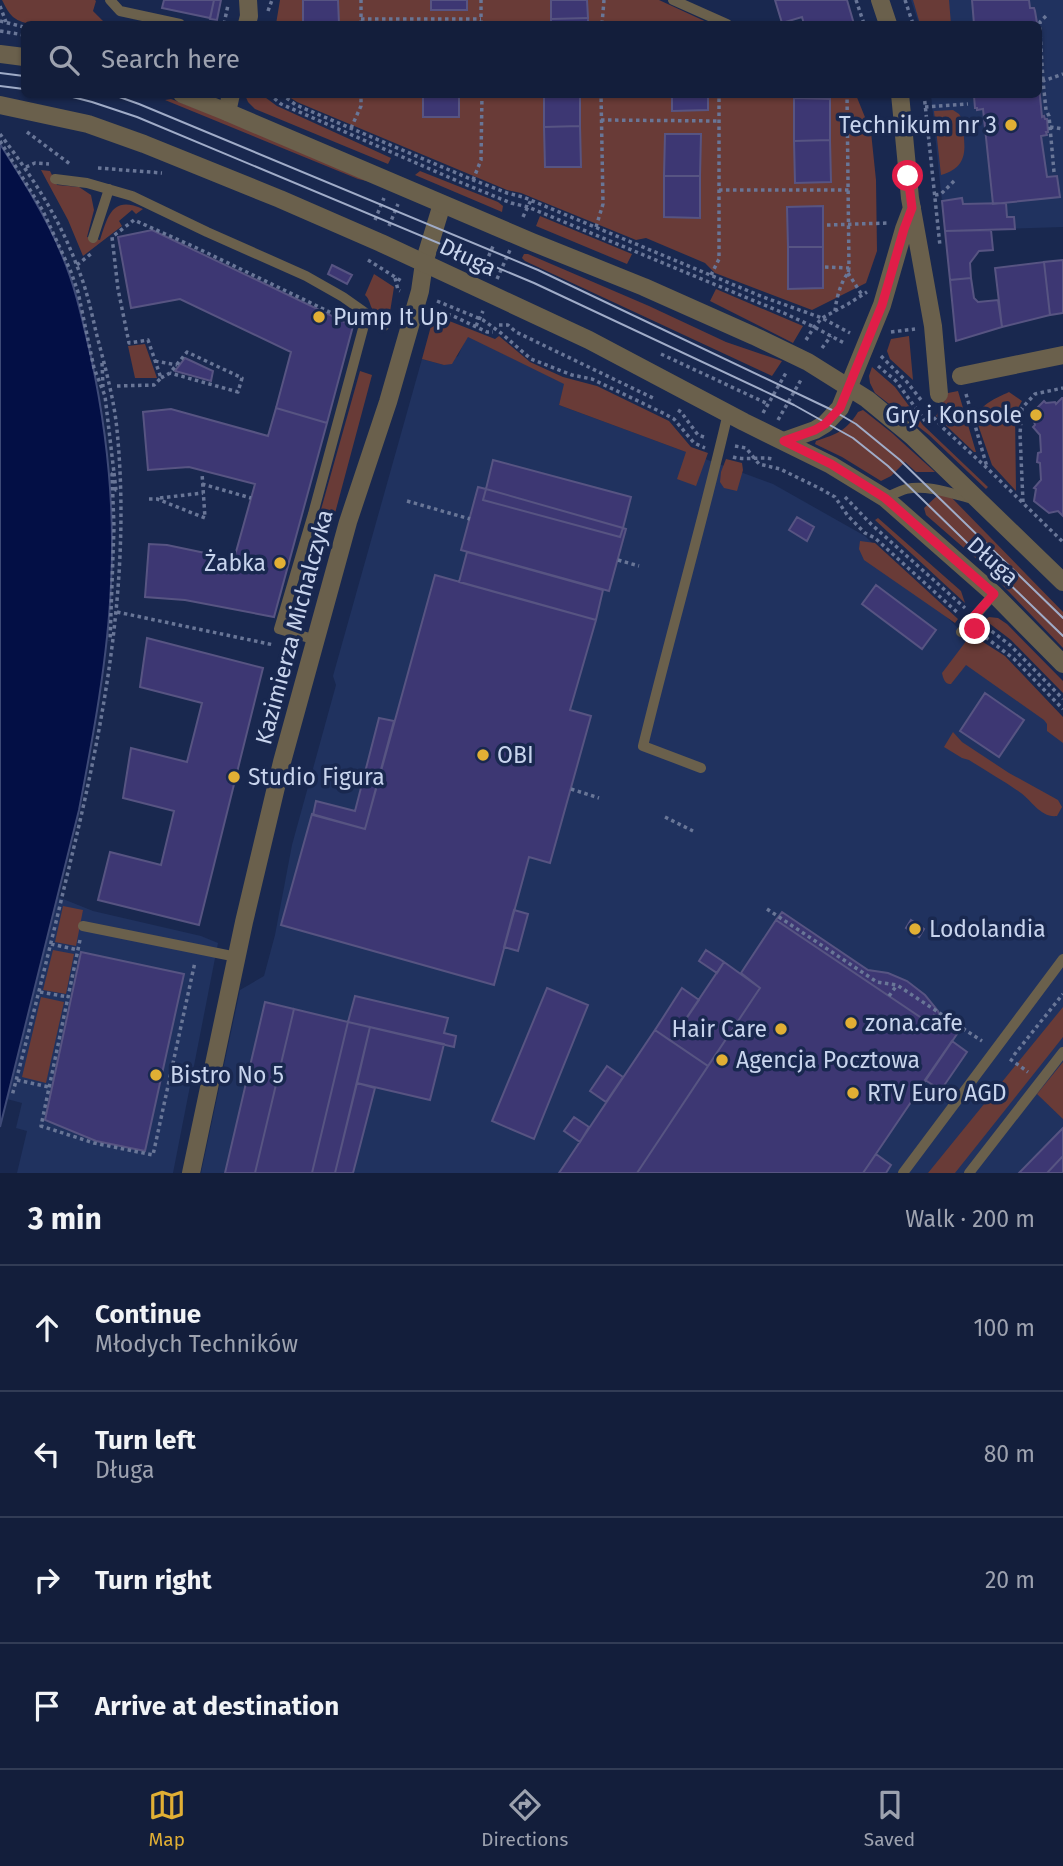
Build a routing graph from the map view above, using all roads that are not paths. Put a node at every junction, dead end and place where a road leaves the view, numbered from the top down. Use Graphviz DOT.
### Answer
graph roads {
  1 [pos="110,0"];
  2 [pos="248,0"];
  3 [pos="673,0"];
  4 [pos="880,0"];
  5 [pos="167,21"];
  6 [pos="248,21"];
  7 [pos="720,21"];
  8 [pos="887,21"];
  9 [pos="0,54"];
  10 [pos="21,57"];
  11 [pos="203,98"];
  12 [pos="900,98"];
  13 [pos="229,103"];
  14 [pos="5,106"];
  15 [pos="55,179"];
  16 [pos="109,189"];
  17 [pos="442,204"];
  18 [pos="912,208"];
  19 [pos="93,238"];
  20 [pos="424,263"];
  21 [pos="367,314"];
  22 [pos="384,326"];
  23 [pos="1063,355"];
  24 [pos="961,376"];
  25 [pos="849,388"];
  26 [pos="939,394"];
  27 [pos="729,413"];
  28 [pos="770,435"];
  29 [pos="885,498"];
  30 [pos="979,500"];
  31 [pos="1063,582"];
  32 [pos="994,594"];
  33 [pos="968,624"];
  34 [pos="316,640"];
  35 [pos="1063,664"];
  36 [pos="701,768"];
  37 [pos="83,926"];
  38 [pos="237,957"];
  39 [pos="1063,959"];
  40 [pos="1063,1052"];
  41 [pos="191,1173"];
  42 [pos="903,1173"];
  43 [pos="969,1173"];
  1 -- 5 [label="lane"];
  2 -- 6 [label="street"];
  3 -- 7 [label="lane"];
  4 -- 8 [label="street"];
  9 -- 10 [label="street"];
  11 -- 13 [label="street, Długa"];
  12 -- 18 [label="street"];
  13 -- 17 [label="street, Długa"];
  14 -- 20 [label="street, Długa"];
  15 -- 16 [label="lane"];
  16 -- 19 [label="lane"];
  16 -- 21 [label="lane"];
  17 -- 20 [label="street, Kazimierza Michalczyka"];
  17 -- 25 [label="street, Długa"];
  18 -- 25 [label="street"];
  18 -- 26 [label="street"];
  20 -- 27 [label="street, Długa"];
  20 -- 34 [label="street, Kazimierza Michalczyka"];
  21 -- 22 [label="lane"];
  21 -- 34 [label="lane"];
  23 -- 24 [label="street"];
  25 -- 28 [label="street"];
  25 -- 30 [label="street, Długa"];
  27 -- 28 [label="street, Długa"];
  27 -- 36 [label="lane"];
  28 -- 29 [label="street, Długa"];
  29 -- 30 [label="lane, Długa"];
  29 -- 32 [label="street, Długa"];
  30 -- 31 [label="street, Długa"];
  32 -- 33 [label="lane"];
  32 -- 35 [label="street, Długa"];
  34 -- 38 [label="street, Kazimierza Michalczyka"];
  37 -- 38 [label="lane"];
  38 -- 41 [label="street, Kazimierza Michalczyka"];
  39 -- 42 [label="lane"];
  40 -- 43 [label="lane"];
}
